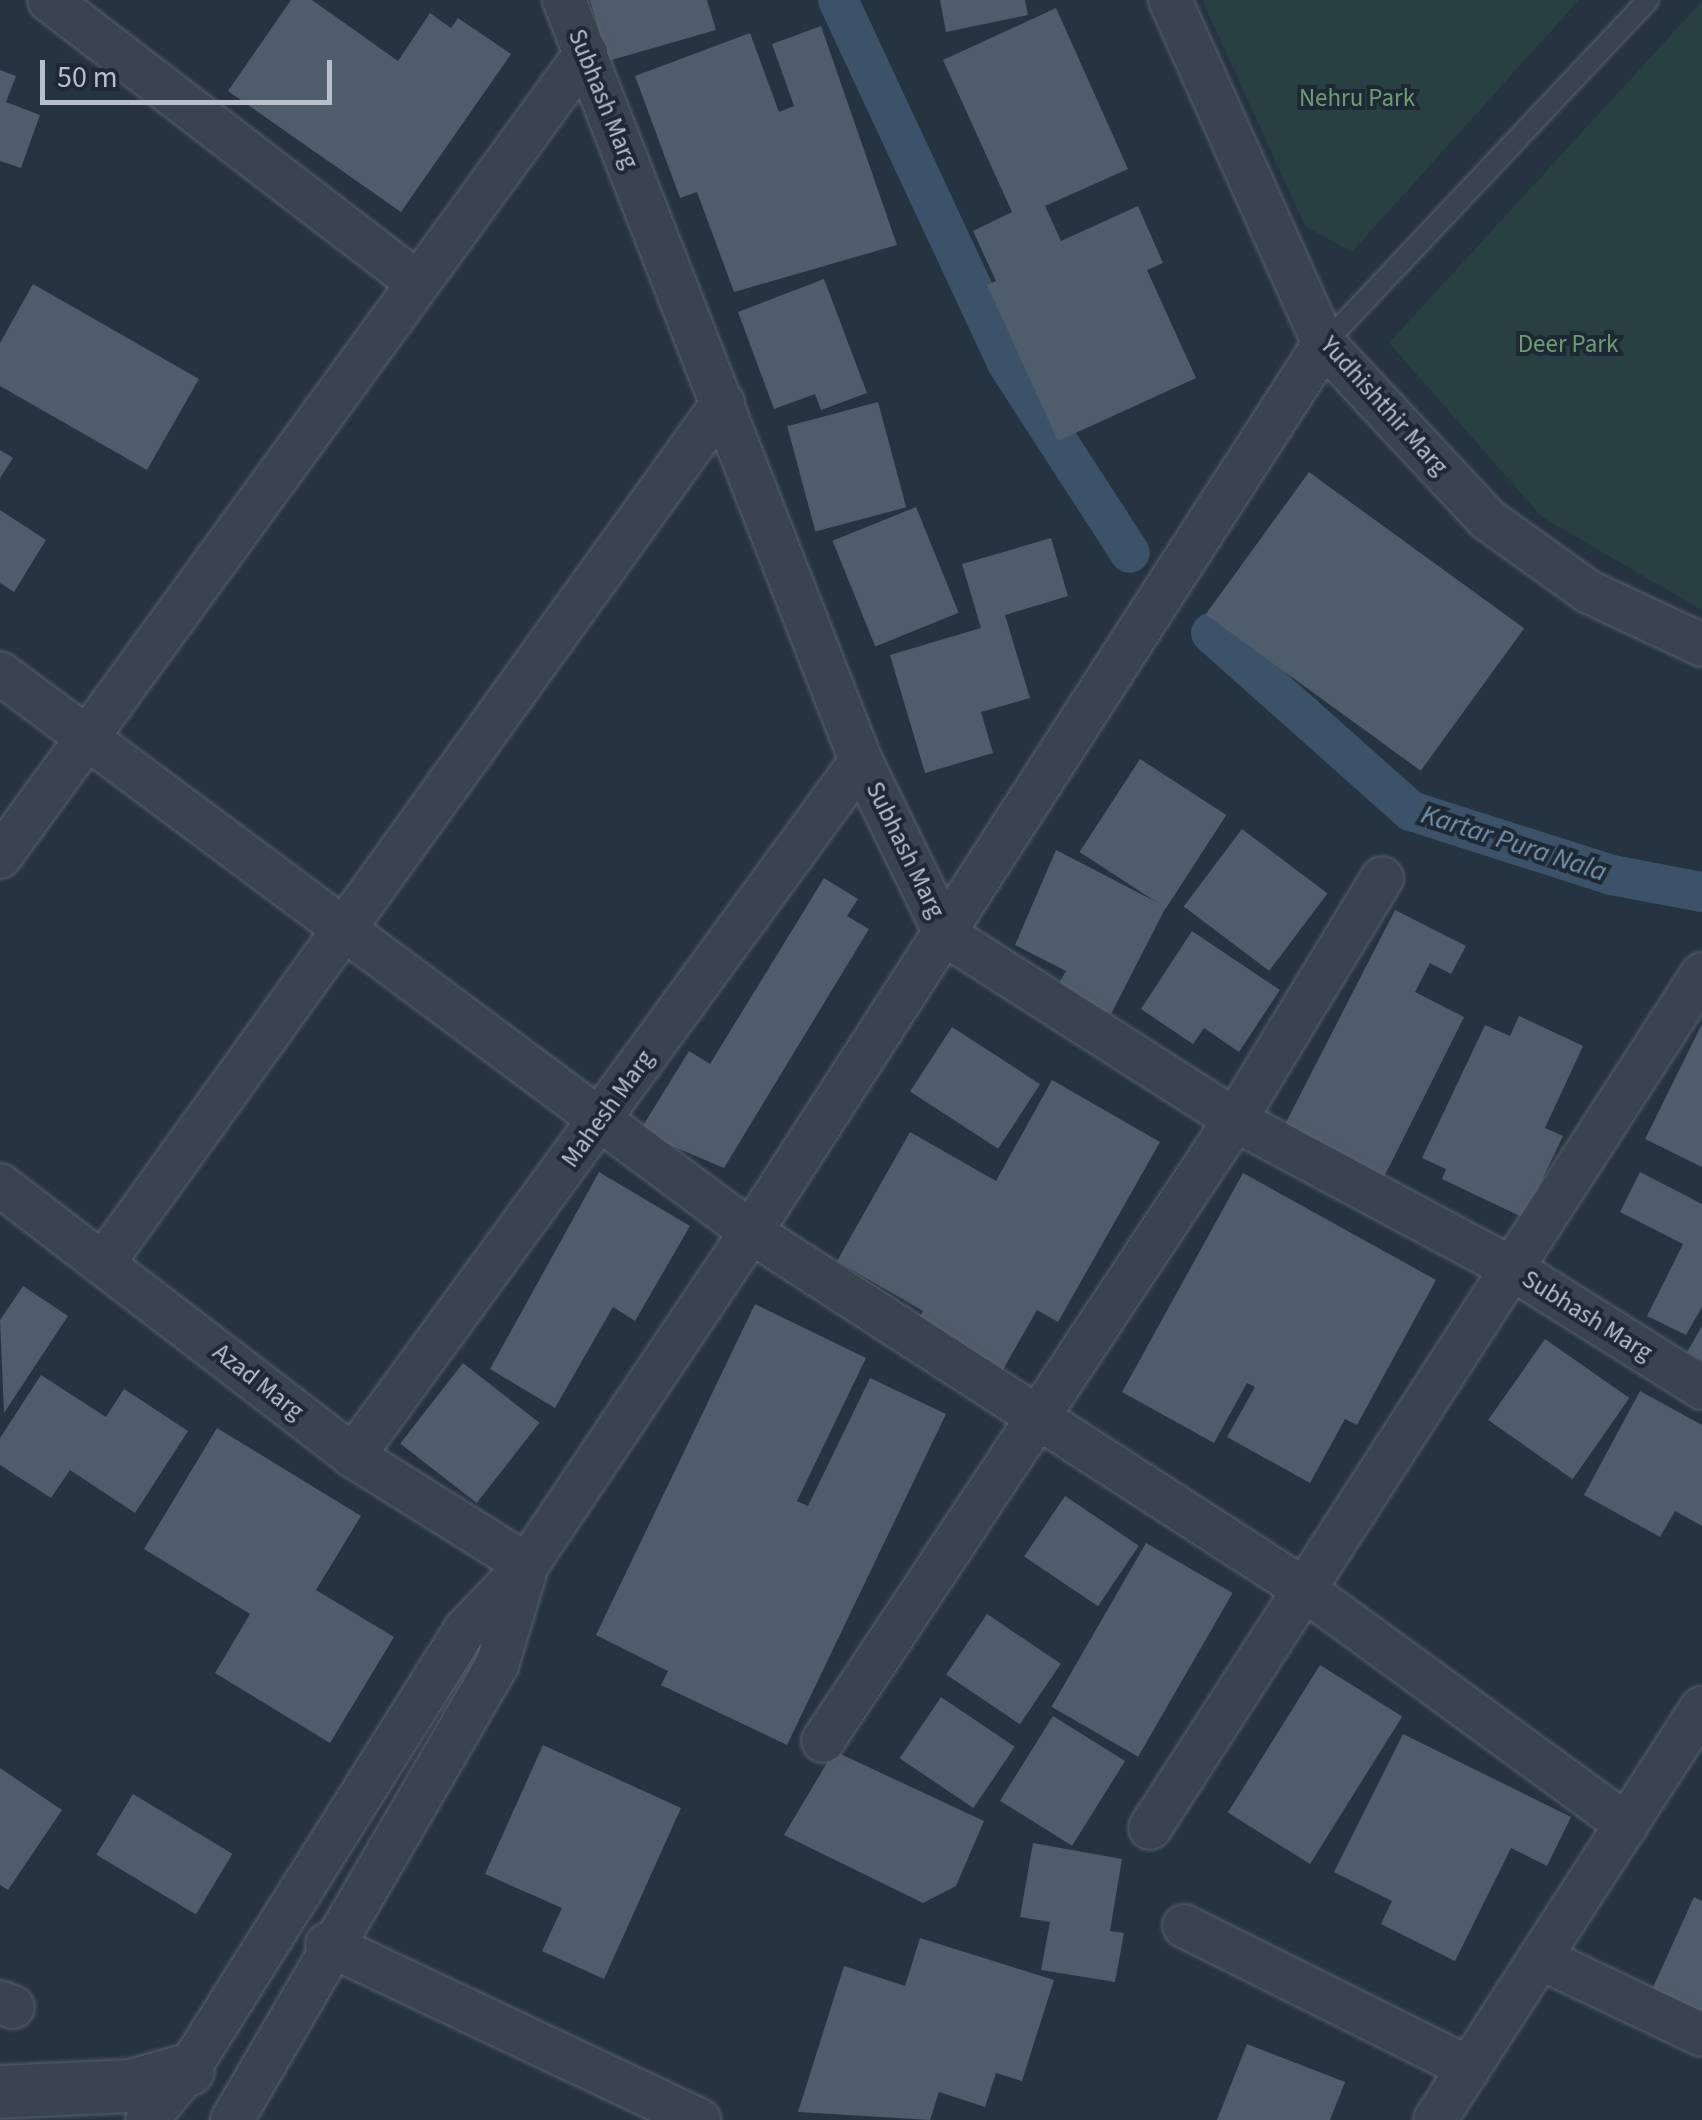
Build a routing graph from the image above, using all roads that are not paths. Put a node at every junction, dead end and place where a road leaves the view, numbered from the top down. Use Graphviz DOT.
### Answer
graph roads {
  1 [pos="49,0"];
  2 [pos="564,0"];
  3 [pos="1170,0"];
  4 [pos="1648,0"];
  5 [pos="586,53"];
  6 [pos="417,282"];
  7 [pos="1324,344"];
  8 [pos="723,403"];
  9 [pos="1702,645"];
  10 [pos="0,673"];
  11 [pos="86,737"];
  12 [pos="861,760"];
  13 [pos="0,857"];
  14 [pos="1382,878"];
  15 [pos="348,932"];
  16 [pos="946,936"];
  17 [pos="1702,974"];
  18 [pos="601,1119"];
  19 [pos="1235,1120"];
  20 [pos="0,1185"];
  21 [pos="752,1232"];
  22 [pos="104,1262"];
  23 [pos="1511,1268"];
  24 [pos="1702,1388"];
  25 [pos="1040,1416"];
  26 [pos="353,1456"];
  27 [pos="526,1566"];
  28 [pos="1302,1588"];
  29 [pos="1702,1708"];
  30 [pos="822,1741"];
  31 [pos="1628,1825"];
  32 [pos="1150,1828"];
  33 [pos="1184,1926"];
  34 [pos="327,1944"];
  35 [pos="1540,1958"];
  36 [pos="1702,2036"];
  37 [pos="1469,2068"];
  38 [pos="188,2070"];
  39 [pos="0,2092"];
  40 [pos="147,2120"];
  41 [pos="232,2120"];
  42 [pos="700,2120"];
  43 [pos="1435,2120"];
  1 -- 6 [label="street"];
  2 -- 5 [label="street, Subhash Marg"];
  3 -- 7 [label="street, Yudhishthir Marg"];
  4 -- 7 [label="lane"];
  5 -- 6 [label="street"];
  5 -- 8 [label="street, Subhash Marg"];
  6 -- 11 [label="street"];
  7 -- 9 [label="street, Yudhishthir Marg"];
  7 -- 16 [label="street"];
  8 -- 12 [label="street, Subhash Marg"];
  8 -- 15 [label="street"];
  10 -- 11 [label="street"];
  11 -- 13 [label="street"];
  11 -- 15 [label="street"];
  12 -- 16 [label="street, Subhash Marg"];
  12 -- 18 [label="street, Mahesh Marg"];
  14 -- 19 [label="street"];
  15 -- 18 [label="street"];
  15 -- 22 [label="street"];
  16 -- 19 [label="street, Subhash Marg"];
  16 -- 21 [label="street"];
  17 -- 23 [label="street"];
  18 -- 21 [label="street"];
  18 -- 26 [label="street, Mahesh Marg"];
  19 -- 23 [label="street, Subhash Marg"];
  19 -- 25 [label="street"];
  20 -- 22 [label="street, Azad Marg"];
  21 -- 25 [label="street"];
  21 -- 27 [label="street"];
  22 -- 26 [label="street, Azad Marg"];
  23 -- 24 [label="street, Subhash Marg"];
  23 -- 28 [label="street"];
  25 -- 28 [label="street"];
  25 -- 30 [label="street"];
  26 -- 27 [label="street, Azad Marg"];
  27 -- 34 [label="street"];
  27 -- 38 [label="street"];
  28 -- 31 [label="street"];
  28 -- 32 [label="street"];
  29 -- 31 [label="street"];
  31 -- 35 [label="street"];
  33 -- 37 [label="street"];
  34 -- 41 [label="street"];
  34 -- 42 [label="street"];
  35 -- 36 [label="street"];
  35 -- 37 [label="street"];
  37 -- 43 [label="street"];
  38 -- 39 [label="street"];
  38 -- 40 [label="street"];
}
